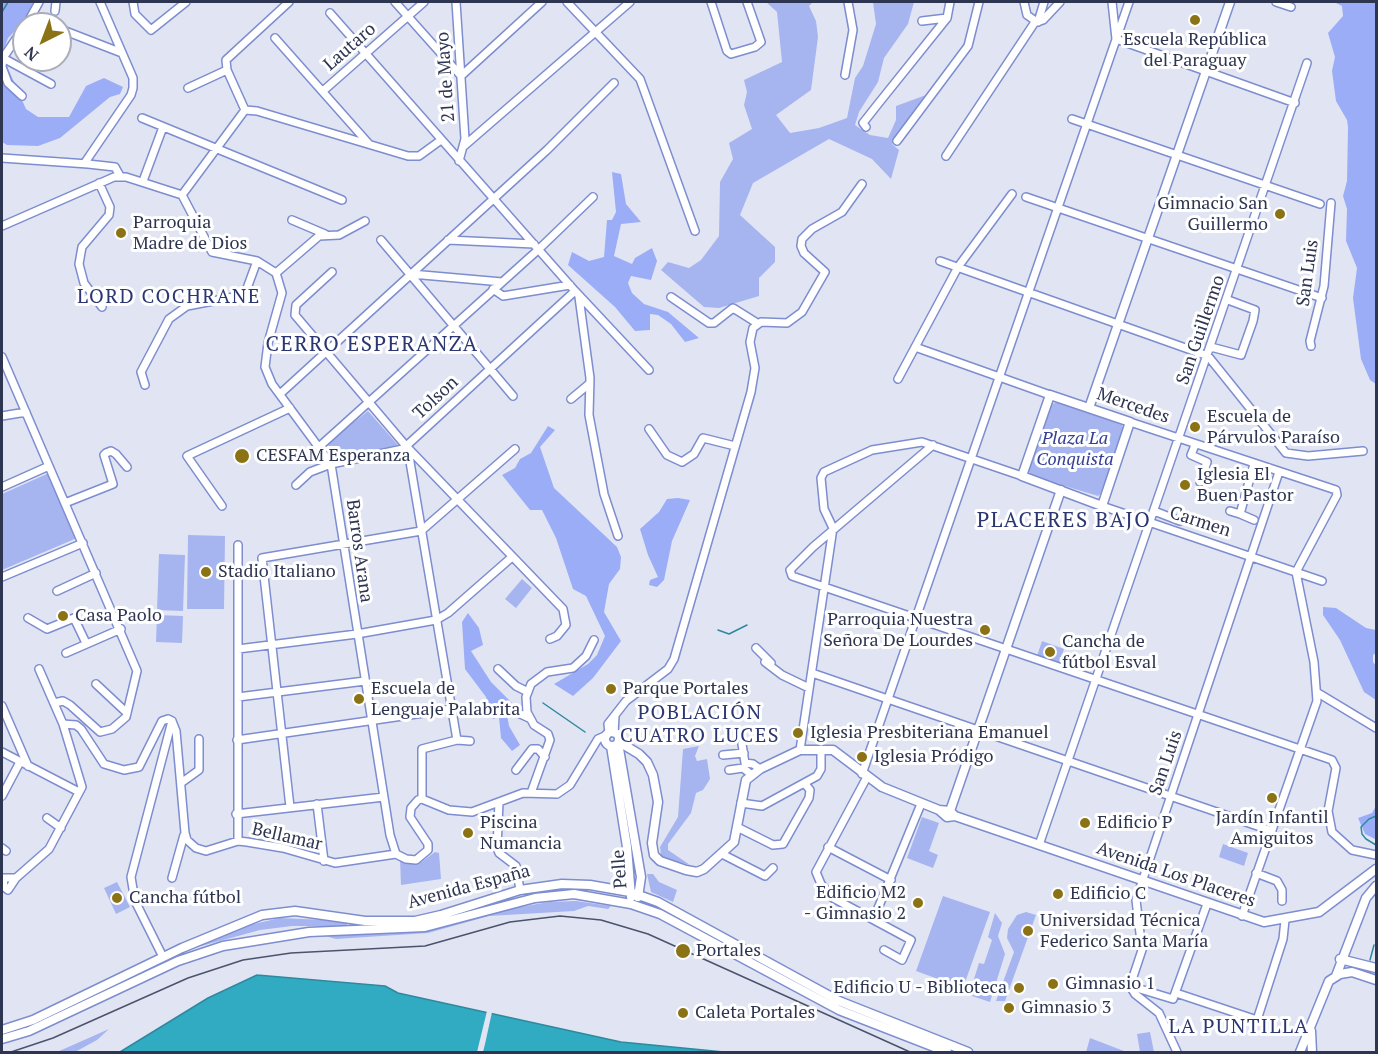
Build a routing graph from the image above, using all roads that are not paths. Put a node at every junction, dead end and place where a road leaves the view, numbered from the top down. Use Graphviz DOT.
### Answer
graph roads {
  1 [pos="56,2"];
  2 [pos="100,2"];
  3 [pos="134,2"];
  4 [pos="186,2"];
  5 [pos="289,2"];
  6 [pos="395,2"];
  7 [pos="424,2"];
  8 [pos="542,2"];
  9 [pos="567,2"];
  10 [pos="630,2"];
  11 [pos="711,2"];
  12 [pos="747,2"];
  13 [pos="848,2"];
  14 [pos="950,2"];
  15 [pos="979,2"];
  16 [pos="1024,2"];
  17 [pos="1044,2"];
  18 [pos="1060,2"];
  19 [pos="1112,2"];
  20 [pos="1129,2"];
  21 [pos="1230,2"];
  22 [pos="1276,2"];
  23 [pos="458,3"];
  24 [pos="1291,7"];
  25 [pos="55,11"];
  26 [pos="330,13"];
  27 [pos="408,16"];
  28 [pos="947,18"];
  29 [pos="922,21"];
  30 [pos="1037,22"];
  31 [pos="595,30"];
  32 [pos="72,34"];
  33 [pos="275,38"];
  34 [pos="1116,39"];
  35 [pos="12,45"];
  36 [pos="122,53"];
  37 [pos="365,55"];
  38 [pos="3,58"];
  39 [pos="1307,63"];
  40 [pos="227,70"];
  41 [pos="1206,72"];
  42 [pos="845,75"];
  43 [pos="461,76"];
  44 [pos="614,83"];
  45 [pos="51,84"];
  46 [pos="188,88"];
  47 [pos="323,91"];
  48 [pos="22,96"];
  49 [pos="1295,103"];
  50 [pos="245,110"];
  51 [pos="142,117"];
  52 [pos="1072,119"];
  53 [pos="1087,124"];
  54 [pos="163,126"];
  55 [pos="866,127"];
  56 [pos="441,140"];
  57 [pos="897,141"];
  58 [pos="371,146"];
  59 [pos="216,147"];
  60 [pos="463,148"];
  61 [pos="452,153"];
  62 [pos="946,156"];
  63 [pos="1176,156"];
  64 [pos="2,158"];
  65 [pos="459,160"];
  66 [pos="88,164"];
  67 [pos="120,176"];
  68 [pos="143,181"];
  69 [pos="99,183"];
  70 [pos="862,184"];
  71 [pos="1266,186"];
  72 [pos="1012,194"];
  73 [pos="182,195"];
  74 [pos="593,196"];
  75 [pos="1026,197"];
  76 [pos="494,199"];
  77 [pos="342,200"];
  78 [pos="1331,203"];
  79 [pos="1320,204"];
  80 [pos="1058,208"];
  81 [pos="292,220"];
  82 [pos="365,221"];
  83 [pos="2,226"];
  84 [pos="695,231"];
  85 [pos="325,234"];
  86 [pos="1148,239"];
  87 [pos="381,240"];
  88 [pos="448,240"];
  89 [pos="537,246"];
  90 [pos="257,261"];
  91 [pos="940,261"];
  92 [pos="958,267"];
  93 [pos="1238,270"];
  94 [pos="332,272"];
  95 [pos="276,273"];
  96 [pos="411,274"];
  97 [pos="501,282"];
  98 [pos="493,289"];
  99 [pos="575,290"];
  100 [pos="1028,292"];
  101 [pos="671,297"];
  102 [pos="1322,298"];
  103 [pos="1228,300"];
  104 [pos="102,307"];
  105 [pos="757,323"];
  106 [pos="1119,324"];
  107 [pos="455,325"];
  108 [pos="1311,346"];
  109 [pos="915,347"];
  110 [pos="1211,347"];
  111 [pos="325,353"];
  112 [pos="1208,356"];
  113 [pos="2,357"];
  114 [pos="491,367"];
  115 [pos="649,370"];
  116 [pos="999,377"];
  117 [pos="898,379"];
  118 [pos="589,384"];
  119 [pos="145,385"];
  120 [pos="280,394"];
  121 [pos="1050,395"];
  122 [pos="513,396"];
  123 [pos="571,399"];
  124 [pos="368,403"];
  125 [pos="291,408"];
  126 [pos="1089,408"];
  127 [pos="26,412"];
  128 [pos="2,416"];
  129 [pos="1130,422"];
  130 [pos="649,429"];
  131 [pos="1179,440"];
  132 [pos="933,445"];
  133 [pos="1195,445"];
  134 [pos="320,446"];
  135 [pos="735,446"];
  136 [pos="407,447"];
  137 [pos="515,449"];
  138 [pos="1363,452"];
  139 [pos="972,460"];
  140 [pos="331,464"];
  141 [pos="1254,464"];
  142 [pos="49,466"];
  143 [pos="127,467"];
  144 [pos="1279,472"];
  145 [pos="1022,476"];
  146 [pos="1200,482"];
  147 [pos="296,485"];
  148 [pos="2,487"];
  149 [pos="1061,490"];
  150 [pos="457,500"];
  151 [pos="65,503"];
  152 [pos="222,506"];
  153 [pos="1102,506"];
  154 [pos="1154,511"];
  155 [pos="1230,511"];
  156 [pos="1240,514"];
  157 [pos="1254,520"];
  158 [pos="1180,521"];
  159 [pos="1150,523"];
  160 [pos="833,528"];
  161 [pos="421,531"];
  162 [pos="618,536"];
  163 [pos="83,543"];
  164 [pos="238,545"];
  165 [pos="343,546"];
  166 [pos="1251,556"];
  167 [pos="512,557"];
  168 [pos="1296,572"];
  169 [pos="96,573"];
  170 [pos="2,578"];
  171 [pos="1322,581"];
  172 [pos="824,586"];
  173 [pos="57,591"];
  174 [pos="28,618"];
  175 [pos="917,619"];
  176 [pos="436,620"];
  177 [pos="121,629"];
  178 [pos="357,634"];
  179 [pos="550,639"];
  180 [pos="594,640"];
  181 [pos="86,643"];
  182 [pos="271,645"];
  183 [pos="756,648"];
  184 [pos="238,649"];
  185 [pos="1005,650"];
  186 [pos="66,653"];
  187 [pos="765,662"];
  188 [pos="39,669"];
  189 [pos="498,669"];
  190 [pos="812,673"];
  191 [pos="789,678"];
  192 [pos="1096,680"];
  193 [pos="365,681"];
  194 [pos="96,684"];
  195 [pos="809,688"];
  196 [pos="277,691"];
  197 [pos="528,692"];
  198 [pos="1318,693"];
  199 [pos="238,697"];
  200 [pos="889,700"];
  201 [pos="54,702"];
  202 [pos="2,706"];
  203 [pos="451,709"];
  204 [pos="516,712"];
  205 [pos="127,713"];
  206 [pos="1198,715"];
  207 [pos="529,718"];
  208 [pos="172,722"];
  209 [pos="373,722"];
  210 [pos="63,724"];
  211 [pos="1377,729"];
  212 [pos="978,730"];
  213 [pos="281,735"];
  214 [pos="612,737"];
  215 [pos="200,739"];
  216 [pos="237,740"];
  217 [pos="457,740"];
  218 [pos="470,741"];
  219 [pos="742,744"];
  220 [pos="821,749"];
  221 [pos="800,750"];
  222 [pos="1300,750"];
  223 [pos="2,752"];
  224 [pos="591,752"];
  225 [pos="744,753"];
  226 [pos="639,754"];
  227 [pos="723,755"];
  228 [pos="545,757"];
  229 [pos="622,761"];
  230 [pos="1068,761"];
  231 [pos="20,762"];
  232 [pos="28,766"];
  233 [pos="760,769"];
  234 [pos="516,770"];
  235 [pos="729,770"];
  236 [pos="752,775"];
  237 [pos="864,776"];
  238 [pos="181,783"];
  239 [pos="805,784"];
  240 [pos="79,792"];
  241 [pos="531,793"];
  242 [pos="2,796"];
  243 [pos="384,796"];
  244 [pos="1171,797"];
  245 [pos="422,799"];
  246 [pos="499,802"];
  247 [pos="741,803"];
  248 [pos="317,804"];
  249 [pos="921,804"];
  250 [pos="290,807"];
  251 [pos="953,813"];
  252 [pos="236,814"];
  253 [pos="47,818"];
  254 [pos="62,828"];
  255 [pos="737,828"];
  256 [pos="1272,831"];
  257 [pos="184,833"];
  258 [pos="238,841"];
  259 [pos="1039,845"];
  260 [pos="828,847"];
  261 [pos="396,854"];
  262 [pos="722,854"];
  263 [pos="1377,855"];
  264 [pos="324,861"];
  265 [pos="773,868"];
  266 [pos="1377,869"];
  267 [pos="1256,873"];
  268 [pos="2,878"];
  269 [pos="172,878"];
  270 [pos="891,880"];
  271 [pos="1141,881"];
  272 [pos="1377,886"];
  273 [pos="520,890"];
  274 [pos="630,892"];
  275 [pos="640,895"];
  276 [pos="1282,902"];
  277 [pos="631,904"];
  278 [pos="1207,904"];
  279 [pos="1242,916"];
  280 [pos="874,918"];
  281 [pos="1286,920"];
  282 [pos="884,950"];
  283 [pos="163,957"];
  284 [pos="1340,959"];
  285 [pos="1377,968"];
  286 [pos="1336,976"];
  287 [pos="1377,980"];
  288 [pos="1130,986"];
  289 [pos="1176,993"];
  290 [pos="1311,1025"];
  291 [pos="2,1030"];
  292 [pos="2,1039"];
  293 [pos="947,1053"];
  294 [pos="969,1053"];
  295 [pos="1177,1053"];
  296 [pos="1299,1053"];
  297 [pos="1312,1053"];
  1 -- 25 [label="street"];
  2 -- 36 [label="street"];
  3 -- 4 [label="street"];
  5 -- 40 [label="street"];
  6 -- 27 [label="street"];
  7 -- 27 [label="street, Lautaro"];
  8 -- 43 [label="street"];
  9 -- 31 [label="street"];
  10 -- 31 [label="street"];
  11 -- 12 [label="street"];
  13 -- 42 [label="street"];
  14 -- 28 [label="street"];
  15 -- 57 [label="street"];
  16 -- 30 [label="street"];
  17 -- 30 [label="street"];
  18 -- 30 [label="street"];
  19 -- 34 [label="street"];
  20 -- 34 [label="street"];
  21 -- 41 [label="main road"];
  22 -- 24 [label="street"];
  23 -- 43 [label="street, 21 de Mayo"];
  26 -- 37 [label="street"];
  27 -- 37 [label="street, Lautaro"];
  27 -- 43 [label="street"];
  28 -- 29 [label="street"];
  28 -- 55 [label="street"];
  30 -- 62 [label="street"];
  31 -- 60 [label="street"];
  31 -- 84 [label="street"];
  32 -- 36 [label="street"];
  33 -- 47 [label="street"];
  34 -- 41 [label="street"];
  34 -- 53 [label="street"];
  35 -- 38 [label="street"];
  36 -- 66 [label="street"];
  37 -- 47 [label="street, Lautaro"];
  37 -- 56 [label="street"];
  38 -- 45 [label="street"];
  38 -- 48 [label="street"];
  39 -- 49 [label="street, San Guillermo"];
  40 -- 46 [label="street"];
  40 -- 50 [label="street"];
  41 -- 49 [label="street"];
  41 -- 63 [label="main road"];
  43 -- 60 [label="street, 21 de Mayo"];
  44 -- 76 [label="street"];
  47 -- 58 [label="street"];
  49 -- 71 [label="street, San Guillermo"];
  50 -- 58 [label="street"];
  50 -- 59 [label="street"];
  51 -- 54 [label="street"];
  52 -- 53 [label="street"];
  53 -- 63 [label="street"];
  53 -- 80 [label="street"];
  54 -- 59 [label="street"];
  54 -- 68 [label="street"];
  56 -- 58 [label="street"];
  56 -- 61 [label="street"];
  59 -- 73 [label="street"];
  59 -- 77 [label="street"];
  60 -- 61 [label="street"];
  60 -- 65 [label="street, 21 de Mayo"];
  61 -- 65 [label="street"];
  63 -- 71 [label="street"];
  63 -- 86 [label="main road"];
  64 -- 66 [label="street"];
  65 -- 76 [label="street"];
  66 -- 67 [label="street"];
  67 -- 68 [label="street"];
  67 -- 69 [label="street"];
  68 -- 73 [label="street"];
  69 -- 83 [label="street"];
  69 -- 104 [label="street"];
  70 -- 105 [label="street"];
  71 -- 79 [label="street"];
  71 -- 93 [label="street, San Guillermo"];
  72 -- 92 [label="street"];
  73 -- 90 [label="street"];
  74 -- 89 [label="street"];
  75 -- 80 [label="street"];
  76 -- 88 [label="street"];
  76 -- 89 [label="street"];
  78 -- 102 [label="street, San Luis"];
  80 -- 86 [label="street"];
  80 -- 100 [label="street"];
  81 -- 85 [label="street"];
  82 -- 85 [label="street"];
  85 -- 95 [label="street"];
  86 -- 93 [label="street"];
  86 -- 106 [label="main road"];
  87 -- 96 [label="street"];
  88 -- 89 [label="street"];
  88 -- 96 [label="street"];
  89 -- 97 [label="street"];
  89 -- 99 [label="street"];
  90 -- 95 [label="street"];
  90 -- 119 [label="street"];
  91 -- 92 [label="street"];
  92 -- 100 [label="street"];
  92 -- 109 [label="street"];
  93 -- 102 [label="street"];
  93 -- 103 [label="street, San Guillermo"];
  94 -- 111 [label="street"];
  95 -- 120 [label="street, Barros Arana"];
  96 -- 97 [label="street"];
  96 -- 107 [label="street"];
  96 -- 111 [label="street"];
  97 -- 98 [label="street"];
  98 -- 99 [label="street"];
  98 -- 107 [label="street"];
  99 -- 114 [label="street, Tolson"];
  99 -- 115 [label="street"];
  99 -- 118 [label="street"];
  100 -- 106 [label="street"];
  100 -- 116 [label="street"];
  101 -- 105 [label="street"];
  102 -- 108 [label="street, San Luis"];
  103 -- 110 [label="street, San Guillermo"];
  103 -- 110 [label="street"];
  105 -- 135 [label="street"];
  106 -- 112 [label="street"];
  106 -- 126 [label="main road"];
  107 -- 114 [label="street"];
  107 -- 124 [label="street"];
  109 -- 116 [label="street, Mercedes"];
  109 -- 117 [label="street"];
  110 -- 112 [label="street, San Guillermo"];
  111 -- 120 [label="street"];
  111 -- 124 [label="street"];
  112 -- 131 [label="street, San Guillermo"];
  112 -- 138 [label="street"];
  113 -- 127 [label="street"];
  114 -- 122 [label="street"];
  114 -- 136 [label="street, Tolson"];
  116 -- 121 [label="street, Mercedes"];
  116 -- 139 [label="street"];
  118 -- 123 [label="street"];
  118 -- 162 [label="street"];
  120 -- 125 [label="street, Barros Arana"];
  121 -- 126 [label="main road, Mercedes"];
  121 -- 145 [label="main road"];
  124 -- 134 [label="street"];
  124 -- 136 [label="street"];
  125 -- 134 [label="street, Barros Arana"];
  125 -- 152 [label="street"];
  126 -- 129 [label="main road, Mercedes"];
  127 -- 128 [label="street"];
  127 -- 142 [label="street"];
  129 -- 131 [label="street, Mercedes"];
  129 -- 153 [label="main road"];
  130 -- 135 [label="street"];
  131 -- 133 [label="street, Mercedes"];
  131 -- 154 [label="street, San Guillermo"];
  132 -- 139 [label="street, Carmen"];
  132 -- 160 [label="street"];
  132 -- 160 [label="street"];
  133 -- 141 [label="street, Mercedes"];
  133 -- 146 [label="street"];
  134 -- 140 [label="street, Barros Arana"];
  135 -- 214 [label="street"];
  136 -- 140 [label="street, Tolson"];
  136 -- 150 [label="street"];
  136 -- 161 [label="street"];
  137 -- 150 [label="street"];
  139 -- 145 [label="street, Carmen"];
  139 -- 175 [label="street"];
  140 -- 147 [label="street, Tolson"];
  140 -- 165 [label="street, Barros Arana"];
  141 -- 144 [label="street, Mercedes"];
  141 -- 156 [label="street"];
  142 -- 148 [label="street"];
  142 -- 151 [label="street"];
  143 -- 151 [label="street"];
  144 -- 166 [label="street, San Luis"];
  144 -- 168 [label="street, Mercedes"];
  145 -- 149 [label="main road, Carmen"];
  149 -- 153 [label="main road, Carmen"];
  149 -- 185 [label="main road"];
  150 -- 161 [label="street"];
  150 -- 167 [label="street"];
  151 -- 163 [label="street"];
  153 -- 159 [label="street, Carmen"];
  154 -- 158 [label="street"];
  154 -- 159 [label="street, San Guillermo"];
  155 -- 156 [label="street"];
  156 -- 157 [label="street"];
  159 -- 166 [label="street, Carmen"];
  159 -- 192 [label="street, San Guillermo"];
  160 -- 172 [label="street"];
  160 -- 172 [label="street"];
  161 -- 165 [label="street"];
  161 -- 176 [label="street"];
  163 -- 169 [label="street"];
  163 -- 170 [label="street"];
  164 -- 184 [label="street"];
  165 -- 178 [label="street, Barros Arana"];
  165 -- 182 [label="street"];
  166 -- 168 [label="street, Carmen"];
  166 -- 206 [label="street, San Luis"];
  167 -- 176 [label="street"];
  167 -- 179 [label="street"];
  168 -- 171 [label="street, Carmen"];
  168 -- 198 [label="street"];
  169 -- 173 [label="street"];
  169 -- 177 [label="street"];
  172 -- 175 [label="street"];
  172 -- 190 [label="street"];
  174 -- 181 [label="street"];
  175 -- 185 [label="street"];
  175 -- 200 [label="street"];
  176 -- 178 [label="street"];
  176 -- 203 [label="street"];
  177 -- 181 [label="street"];
  177 -- 205 [label="street"];
  178 -- 182 [label="street"];
  178 -- 193 [label="street, Barros Arana"];
  180 -- 197 [label="street"];
  181 -- 186 [label="street"];
  182 -- 184 [label="street"];
  182 -- 196 [label="street"];
  183 -- 191 [label="street"];
  184 -- 199 [label="street"];
  185 -- 192 [label="street"];
  185 -- 212 [label="main road"];
  187 -- 191 [label="street"];
  188 -- 201 [label="street"];
  189 -- 197 [label="street"];
  190 -- 195 [label="street"];
  190 -- 200 [label="street"];
  191 -- 195 [label="street"];
  192 -- 206 [label="street"];
  192 -- 230 [label="street, San Guillermo"];
  193 -- 196 [label="street"];
  193 -- 209 [label="street, Barros Arana"];
  194 -- 205 [label="street"];
  195 -- 221 [label="street"];
  196 -- 199 [label="street"];
  196 -- 213 [label="street"];
  197 -- 207 [label="street"];
  198 -- 211 [label="street"];
  198 -- 222 [label="street"];
  199 -- 216 [label="street"];
  200 -- 212 [label="street"];
  200 -- 237 [label="street"];
  201 -- 205 [label="street"];
  201 -- 210 [label="street"];
  202 -- 232 [label="street"];
  203 -- 209 [label="street"];
  203 -- 217 [label="street"];
  204 -- 207 [label="street"];
  206 -- 222 [label="street"];
  206 -- 244 [label="street, San Luis"];
  207 -- 228 [label="street"];
  208 -- 210 [label="street"];
  208 -- 238 [label="street"];
  208 -- 283 [label="street"];
  209 -- 213 [label="street"];
  209 -- 243 [label="street, Barros Arana"];
  210 -- 240 [label="street"];
  212 -- 230 [label="street"];
  212 -- 251 [label="main road"];
  213 -- 216 [label="street"];
  213 -- 250 [label="street"];
  214 -- 224 [label="street"];
  214 -- 224 [label="street"];
  214 -- 226 [label="main road"];
  214 -- 229 [label="main road, Pelle"];
  214 -- 274 [label="main road, Pelle"];
  215 -- 238 [label="street"];
  216 -- 252 [label="street"];
  217 -- 218 [label="street"];
  217 -- 245 [label="street"];
  219 -- 225 [label="street"];
  220 -- 221 [label="main road, Avenida Los Placeres"];
  220 -- 237 [label="main road, Avenida Los Placeres"];
  220 -- 239 [label="street"];
  221 -- 233 [label="main road, Avenida Los Placeres"];
  222 -- 256 [label="street"];
  222 -- 263 [label="street"];
  223 -- 231 [label="street"];
  224 -- 241 [label="street"];
  225 -- 227 [label="street"];
  225 -- 233 [label="street"];
  226 -- 229 [label="main road"];
  226 -- 262 [label="main road"];
  228 -- 234 [label="street"];
  228 -- 241 [label="street"];
  229 -- 275 [label="main road, Pelle"];
  230 -- 244 [label="street"];
  230 -- 259 [label="street, San Guillermo"];
  231 -- 232 [label="street"];
  231 -- 242 [label="street"];
  232 -- 240 [label="street"];
  233 -- 236 [label="main road, Avenida Los Placeres"];
  235 -- 236 [label="street"];
  236 -- 247 [label="main road"];
  237 -- 249 [label="main road, Avenida Los Placeres"];
  237 -- 260 [label="street"];
  238 -- 257 [label="street"];
  239 -- 247 [label="street"];
  239 -- 255 [label="street"];
  240 -- 254 [label="street"];
  241 -- 246 [label="street"];
  243 -- 248 [label="street"];
  243 -- 261 [label="street, Barros Arana"];
  244 -- 256 [label="street"];
  244 -- 271 [label="street, San Luis"];
  245 -- 246 [label="street"];
  245 -- 261 [label="street, Bellamar"];
  246 -- 273 [label="street"];
  247 -- 255 [label="main road"];
  248 -- 250 [label="street"];
  248 -- 264 [label="street"];
  249 -- 251 [label="main road, Avenida Los Placeres"];
  249 -- 270 [label="street"];
  250 -- 252 [label="street"];
  251 -- 259 [label="main road, Avenida Los Placeres"];
  252 -- 258 [label="street"];
  253 -- 254 [label="street"];
  254 -- 268 [label="street"];
  255 -- 262 [label="main road"];
  256 -- 267 [label="street"];
  257 -- 258 [label="street, Bellamar"];
  257 -- 269 [label="street"];
  258 -- 264 [label="street, Bellamar"];
  259 -- 271 [label="main road, Avenida Los Placeres"];
  260 -- 270 [label="street"];
  260 -- 280 [label="street"];
  261 -- 264 [label="street, Bellamar"];
  262 -- 265 [label="street"];
  266 -- 281 [label="main road, Avenida Los Placeres"];
  267 -- 276 [label="street"];
  267 -- 279 [label="street"];
  270 -- 280 [label="street"];
  271 -- 278 [label="main road, Avenida Los Placeres"];
  271 -- 288 [label="street, San Luis"];
  272 -- 284 [label="main road"];
  273 -- 274 [label="main road, Avenida España"];
  273 -- 283 [label="main road, Avenida España"];
  274 -- 275 [label="main road, Avenida España"];
  274 -- 277 [label="main road, Pelle"];
  275 -- 277 [label="main road, Pelle"];
  275 -- 294 [label="main road, Avenida España"];
  277 -- 292 [label="main road, Avenida España"];
  277 -- 293 [label="main road, Avenida España"];
  278 -- 279 [label="main road, Avenida Los Placeres"];
  278 -- 289 [label="street"];
  279 -- 281 [label="main road, Avenida Los Placeres"];
  280 -- 282 [label="street"];
  281 -- 289 [label="street"];
  283 -- 291 [label="main road, Avenida España"];
  284 -- 285 [label="main road"];
  284 -- 286 [label="main road"];
  286 -- 287 [label="main road"];
  286 -- 290 [label="main road"];
  288 -- 289 [label="street"];
  288 -- 295 [label="street"];
  290 -- 296 [label="main road"];
  290 -- 297 [label="main road"];
}
